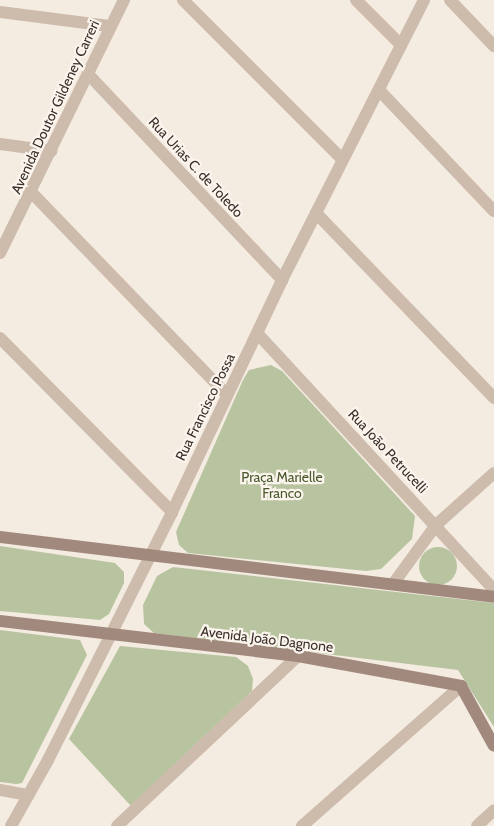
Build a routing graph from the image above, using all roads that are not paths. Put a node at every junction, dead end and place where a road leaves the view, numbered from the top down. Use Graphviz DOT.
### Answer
graph roads {
  1 [pos="124,0"];
  2 [pos="183,0"];
  3 [pos="356,0"];
  4 [pos="424,0"];
  5 [pos="450,0"];
  6 [pos="0,12"];
  7 [pos="109,26"];
  8 [pos="401,44"];
  9 [pos="494,46"];
  10 [pos="89,75"];
  11 [pos="379,90"];
  12 [pos="0,144"];
  13 [pos="52,151"];
  14 [pos="342,158"];
  15 [pos="32,193"];
  16 [pos="316,212"];
  17 [pos="494,212"];
  18 [pos="0,253"];
  19 [pos="282,280"];
  20 [pos="258,334"];
  21 [pos="0,338"];
  22 [pos="226,395"];
  23 [pos="494,398"];
  24 [pos="494,473"];
  25 [pos="172,512"];
  26 [pos="436,525"];
  27 [pos="0,537"];
  28 [pos="148,556"];
  29 [pos="393,584"];
  30 [pos="494,590"];
  31 [pos="494,597"];
  32 [pos="0,621"];
  33 [pos="110,635"];
  34 [pos="298,656"];
  35 [pos="460,686"];
  36 [pos="494,746"];
  37 [pos="0,790"];
  38 [pos="29,795"];
  39 [pos="494,810"];
  40 [pos="11,826"];
  41 [pos="117,826"];
  42 [pos="302,826"];
  43 [pos="477,826"];
  1 -- 7 [label="street, Avenida Doutor Gildeney Carreri"];
  2 -- 14 [label="street"];
  3 -- 8 [label="street"];
  4 -- 8 [label="street, Rua Francisco Possa"];
  5 -- 9 [label="street"];
  6 -- 7 [label="street"];
  7 -- 10 [label="street, Avenida Doutor Gildeney Carreri"];
  8 -- 11 [label="street, Rua Francisco Possa"];
  10 -- 13 [label="street, Avenida Doutor Gildeney Carreri"];
  10 -- 19 [label="street, Rua Urias C. de Toledo"];
  11 -- 14 [label="street, Rua Francisco Possa"];
  11 -- 17 [label="street"];
  12 -- 13 [label="street"];
  13 -- 15 [label="street, Avenida Doutor Gildeney Carreri"];
  14 -- 16 [label="street, Rua Francisco Possa"];
  15 -- 18 [label="street, Avenida Doutor Gildeney Carreri"];
  15 -- 22 [label="street"];
  16 -- 19 [label="street, Rua Francisco Possa"];
  16 -- 23 [label="street"];
  19 -- 20 [label="street, Rua Francisco Possa"];
  20 -- 22 [label="street, Rua Francisco Possa"];
  20 -- 26 [label="street, Rua João Petrucelli"];
  21 -- 25 [label="street"];
  22 -- 25 [label="street, Rua Francisco Possa"];
  24 -- 26 [label="street"];
  25 -- 28 [label="street, Rua Francisco Possa"];
  26 -- 29 [label="street"];
  26 -- 30 [label="street, Rua João Petrucelli"];
  27 -- 28 [label="street"];
  28 -- 29 [label="street"];
  28 -- 33 [label="street, Rua Francisco Possa"];
  29 -- 31 [label="street"];
  32 -- 33 [label="street, Avenida João Dagnone"];
  33 -- 34 [label="street, Avenida João Dagnone"];
  33 -- 38 [label="street, Rua Francisco Possa"];
  34 -- 35 [label="street, Avenida João Dagnone"];
  34 -- 41 [label="street"];
  35 -- 36 [label="street"];
  35 -- 42 [label="street"];
  37 -- 38 [label="street"];
  38 -- 40 [label="street, Rua Francisco Possa"];
  39 -- 43 [label="street"];
}
